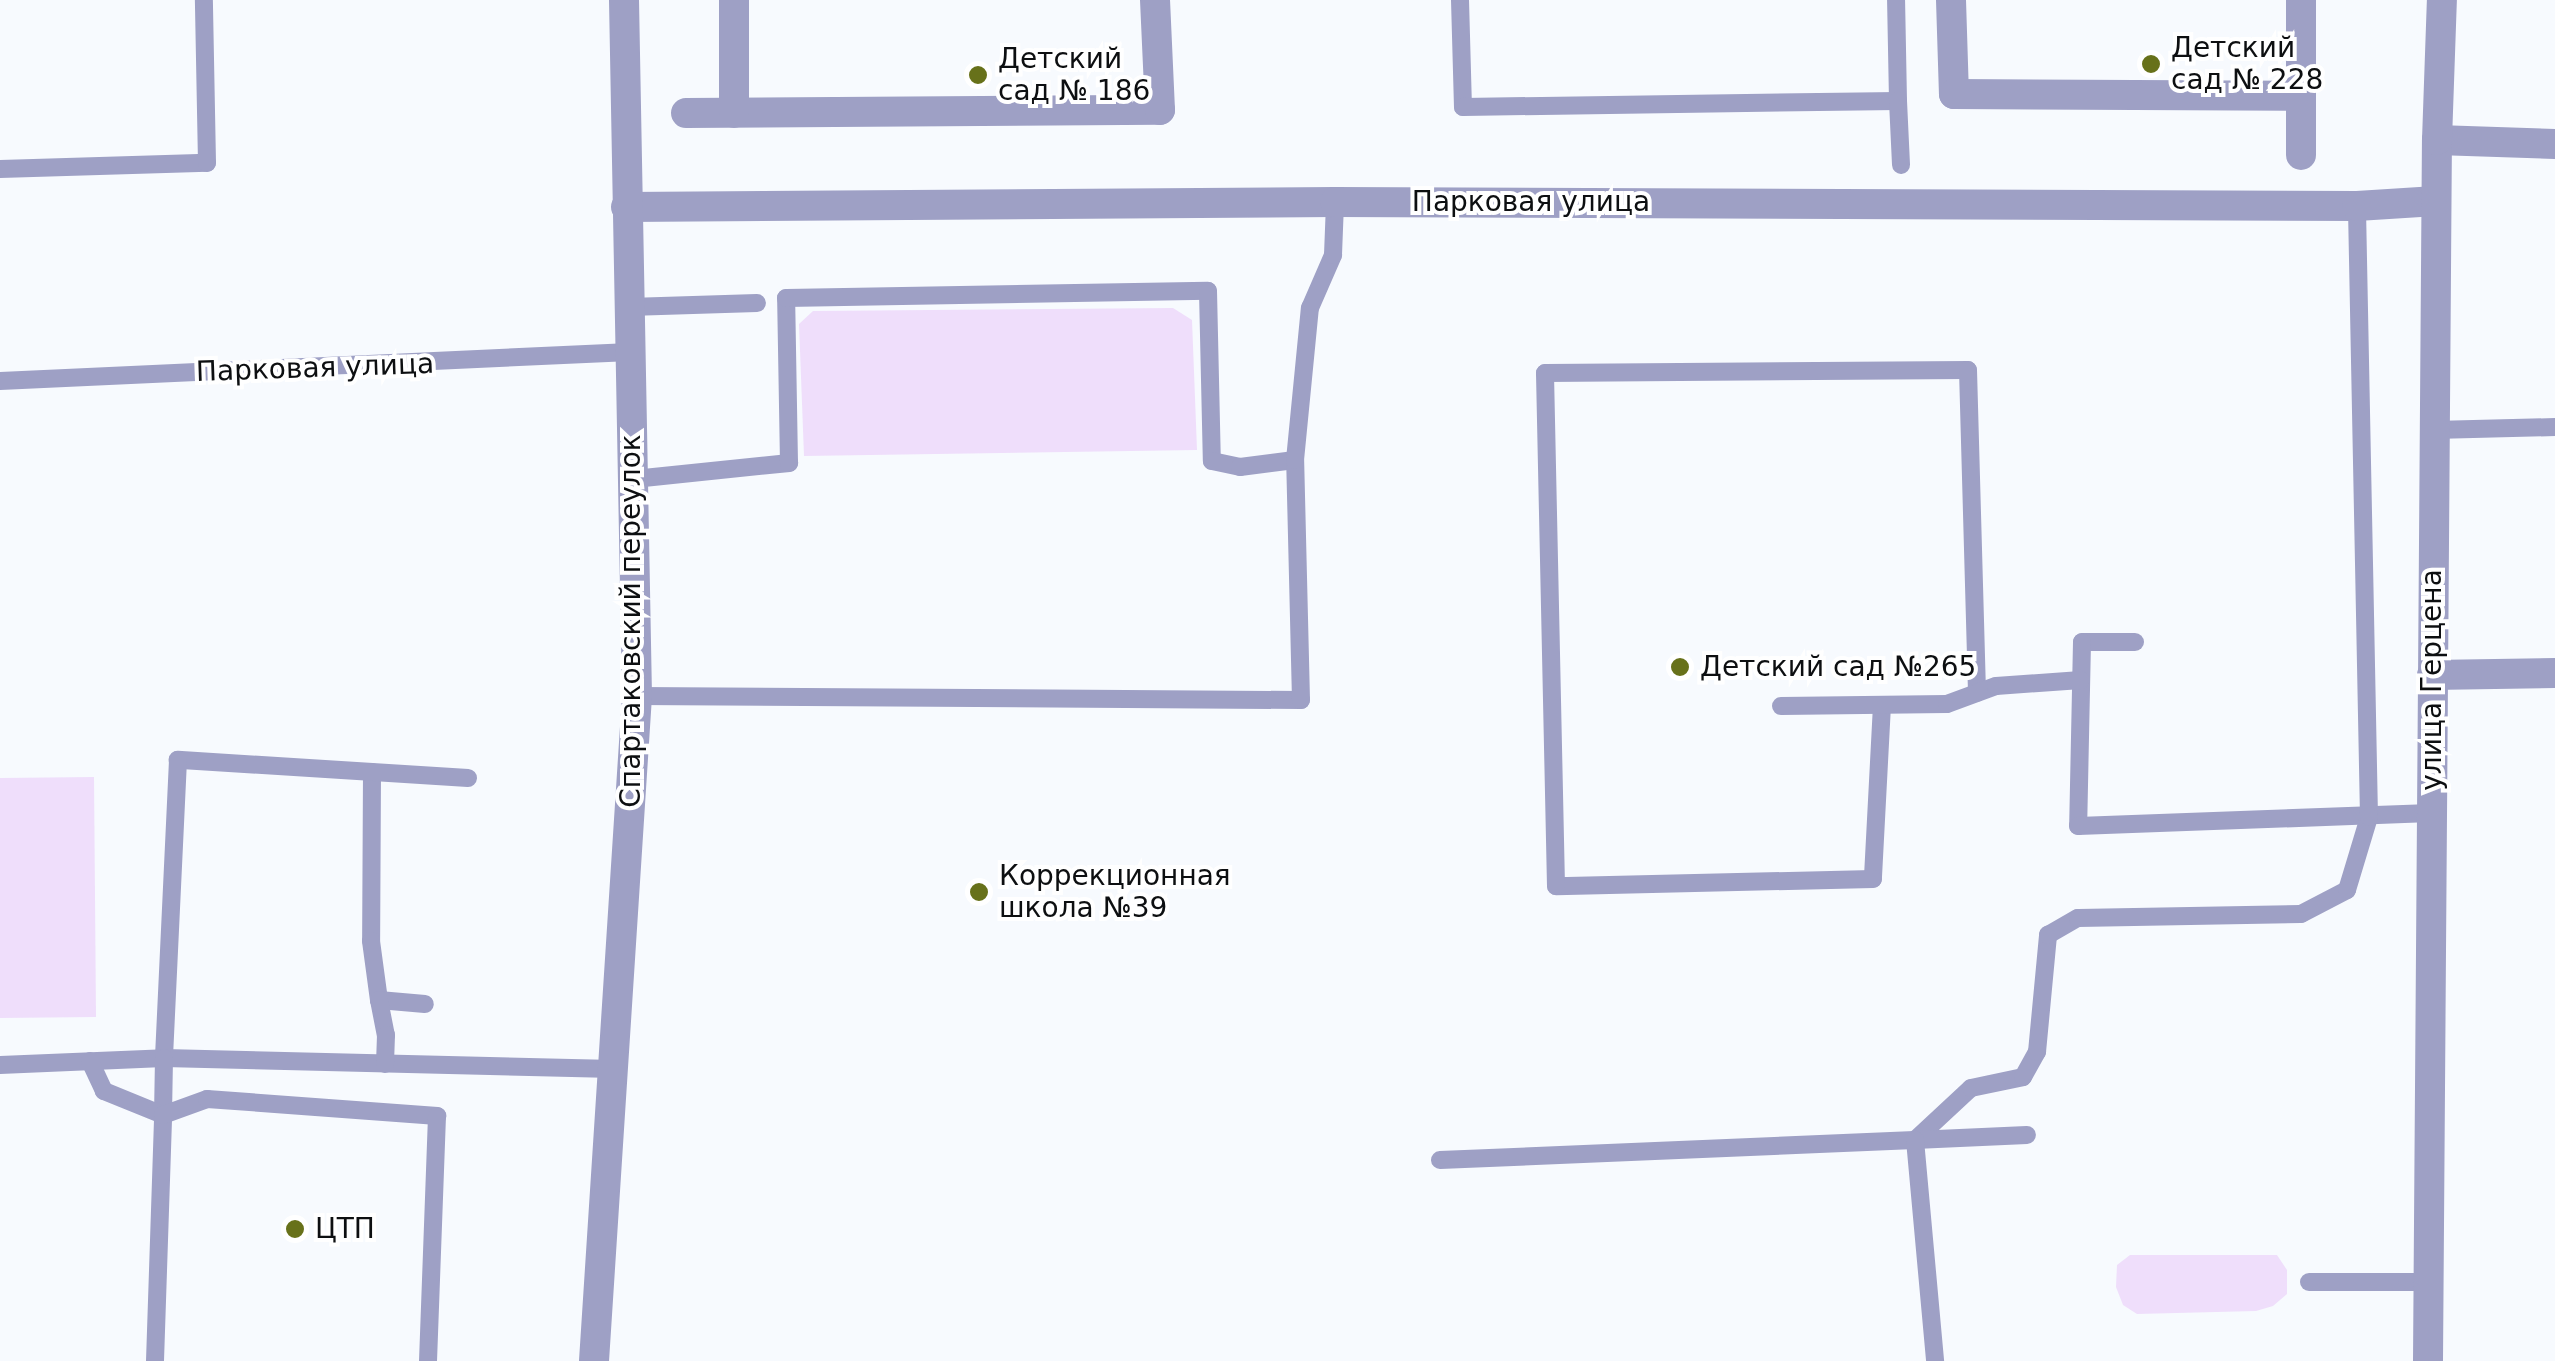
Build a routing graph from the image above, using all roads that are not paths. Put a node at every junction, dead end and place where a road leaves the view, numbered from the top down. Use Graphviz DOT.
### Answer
graph roads {
  1 [pos="204,0"];
  2 [pos="624,0"];
  3 [pos="734,0"];
  4 [pos="1155,0"];
  5 [pos="1460,0"];
  6 [pos="1896,0"];
  7 [pos="1952,0"];
  8 [pos="2301,0"];
  9 [pos="2442,0"];
  10 [pos="2300,96"];
  11 [pos="1898,101"];
  12 [pos="734,112"];
  13 [pos="686,113"];
  14 [pos="2436,140"];
  15 [pos="2555,144"];
  16 [pos="2300,156"];
  17 [pos="1901,165"];
  18 [pos="0,170"];
  19 [pos="2436,201"];
  20 [pos="1335,202"];
  21 [pos="626,206"];
  22 [pos="2357,206"];
  23 [pos="757,304"];
  24 [pos="629,306"];
  25 [pos="630,352"];
  26 [pos="0,381"];
  27 [pos="2555,426"];
  28 [pos="2434,430"];
  29 [pos="1295,460"];
  30 [pos="634,479"];
  31 [pos="2135,642"];
  32 [pos="2555,673"];
  33 [pos="2432,675"];
  34 [pos="2081,680"];
  35 [pos="1976,693"];
  36 [pos="637,696"];
  37 [pos="1882,705"];
  38 [pos="1782,706"];
  39 [pos="372,772"];
  40 [pos="468,778"];
  41 [pos="2431,814"];
  42 [pos="2369,817"];
  43 [pos="379,1000"];
  44 [pos="425,1004"];
  45 [pos="164,1058"];
  46 [pos="90,1061"];
  47 [pos="0,1064"];
  48 [pos="385,1064"];
  49 [pos="614,1070"];
  50 [pos="163,1116"];
  51 [pos="2027,1135"];
  52 [pos="1915,1140"];
  53 [pos="1440,1160"];
  54 [pos="2309,1282"];
  55 [pos="2429,1282"];
  56 [pos="154,1361"];
  57 [pos="428,1361"];
  58 [pos="594,1361"];
  59 [pos="1935,1361"];
  60 [pos="2428,1361"];
  1 -- 18 [label="lane"];
  2 -- 21 [label="street, Спартаковский переулок"];
  3 -- 12 [label="street"];
  4 -- 12 [label="street"];
  5 -- 11 [label="lane"];
  6 -- 11 [label="lane"];
  7 -- 10 [label="street"];
  8 -- 10 [label="street"];
  9 -- 14 [label="street, улица Герцена"];
  10 -- 16 [label="street"];
  11 -- 17 [label="lane"];
  12 -- 13 [label="street"];
  14 -- 15 [label="street"];
  14 -- 19 [label="street, улица Герцена"];
  19 -- 22 [label="street, Парковая улица"];
  19 -- 28 [label="street, улица Герцена"];
  20 -- 21 [label="street, Парковая улица"];
  20 -- 22 [label="street, Парковая улица"];
  20 -- 29 [label="lane"];
  21 -- 24 [label="street, Спартаковский переулок"];
  22 -- 42 [label="lane"];
  23 -- 24 [label="lane"];
  24 -- 25 [label="street, Спартаковский переулок"];
  25 -- 26 [label="lane, Парковая улица"];
  25 -- 30 [label="street, Спартаковский переулок"];
  27 -- 28 [label="lane"];
  28 -- 33 [label="street, улица Герцена"];
  29 -- 30 [label="lane"];
  29 -- 36 [label="lane"];
  30 -- 36 [label="street, Спартаковский переулок"];
  31 -- 34 [label="lane"];
  32 -- 33 [label="street"];
  33 -- 41 [label="street, улица Герцена"];
  34 -- 35 [label="lane"];
  34 -- 42 [label="lane"];
  35 -- 37 [label="lane"];
  35 -- 37 [label="lane"];
  36 -- 49 [label="street, Спартаковский переулок"];
  37 -- 38 [label="lane"];
  39 -- 40 [label="lane"];
  39 -- 43 [label="lane"];
  39 -- 45 [label="lane"];
  41 -- 42 [label="lane"];
  41 -- 55 [label="street, улица Герцена"];
  42 -- 52 [label="lane"];
  43 -- 44 [label="lane"];
  43 -- 48 [label="lane"];
  45 -- 46 [label="lane"];
  45 -- 48 [label="lane"];
  45 -- 50 [label="lane"];
  46 -- 47 [label="lane"];
  46 -- 50 [label="lane"];
  48 -- 49 [label="lane"];
  49 -- 58 [label="street, Спартаковский переулок"];
  50 -- 56 [label="lane"];
  50 -- 57 [label="lane"];
  51 -- 52 [label="lane"];
  52 -- 53 [label="lane"];
  52 -- 59 [label="lane"];
  54 -- 55 [label="lane"];
  55 -- 60 [label="street, улица Герцена"];
}
